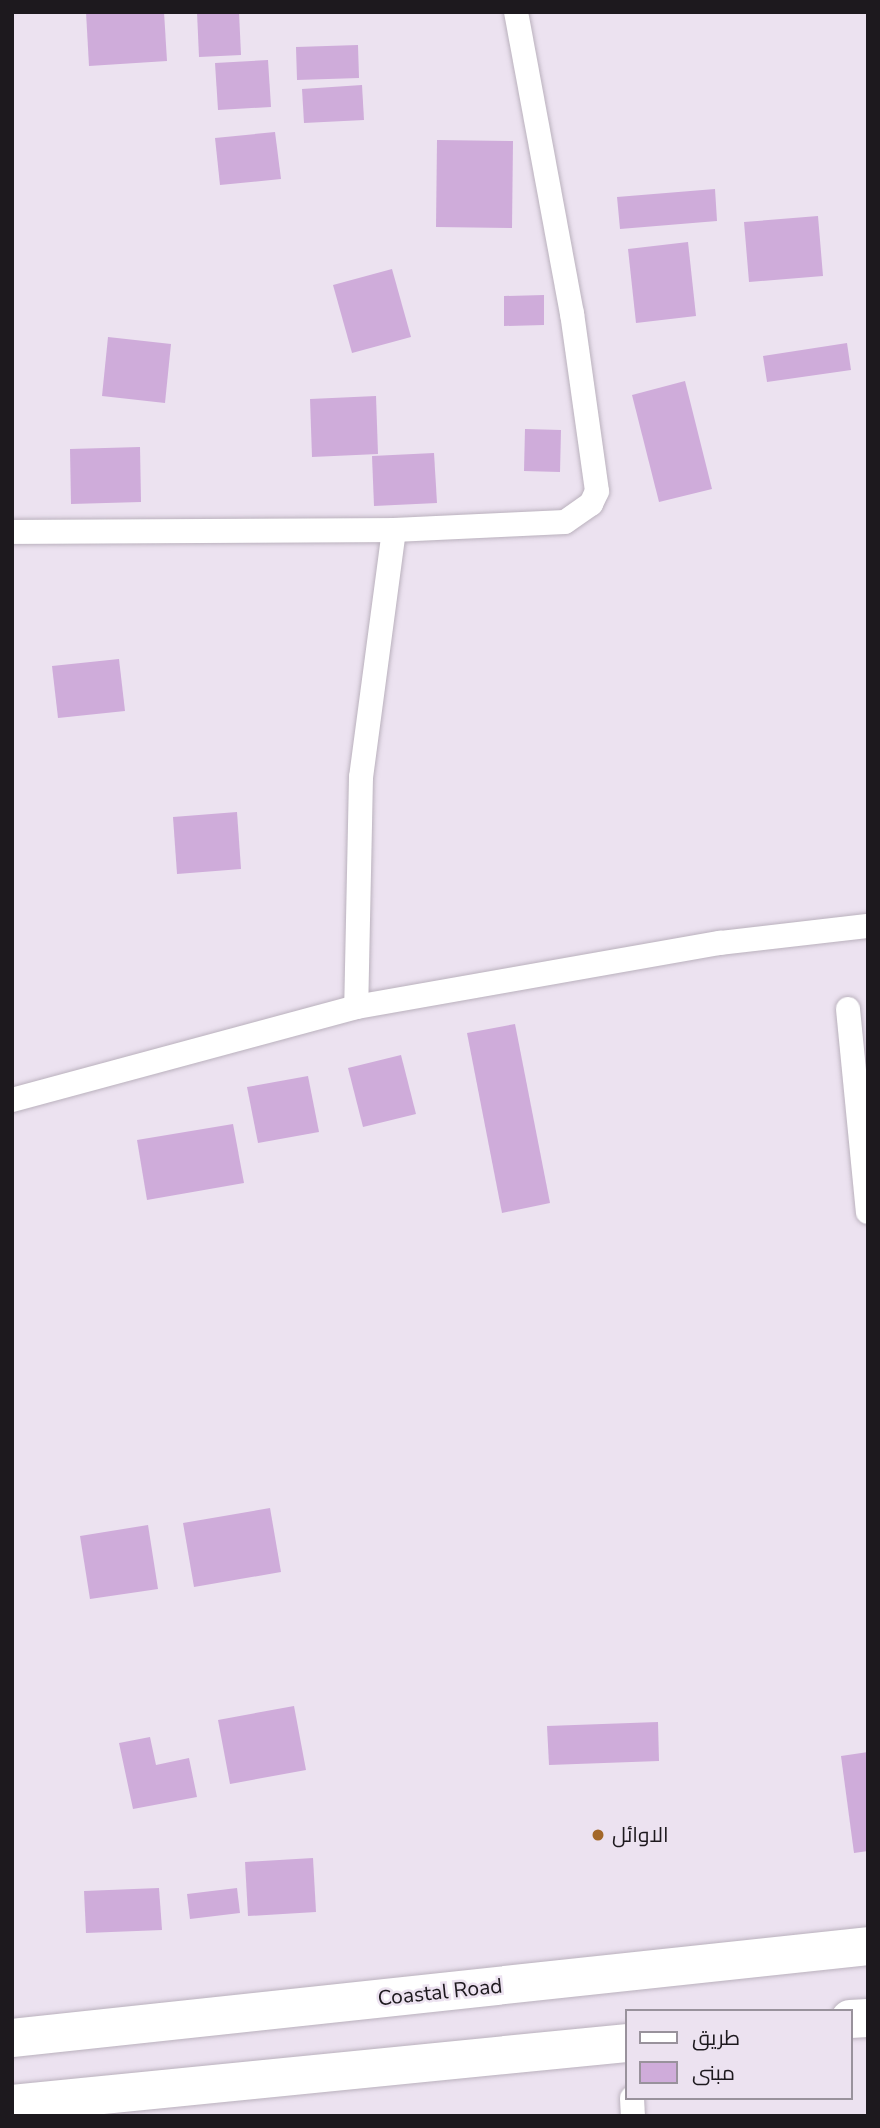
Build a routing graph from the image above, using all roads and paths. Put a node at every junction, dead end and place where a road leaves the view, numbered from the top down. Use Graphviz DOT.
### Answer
graph roads {
  1 [pos="516,12"];
  2 [pos="394,530"];
  3 [pos="12,532"];
  4 [pos="868,926"];
  5 [pos="356,1007"];
  6 [pos="848,1009"];
  7 [pos="12,1100"];
  8 [pos="868,1212"];
  9 [pos="868,1946"];
  10 [pos="12,2038"];
  11 [pos="624,2043"];
  12 [pos="12,2104"];
  1 -- 2 [label="street"];
  2 -- 3 [label="street"];
  2 -- 5 [label="street"];
  4 -- 5 [label="street"];
  5 -- 7 [label="street"];
  6 -- 8 [label="street"];
  9 -- 10 [label="highway, Coastal Road"];
  11 -- 12 [label="highway"];
}
